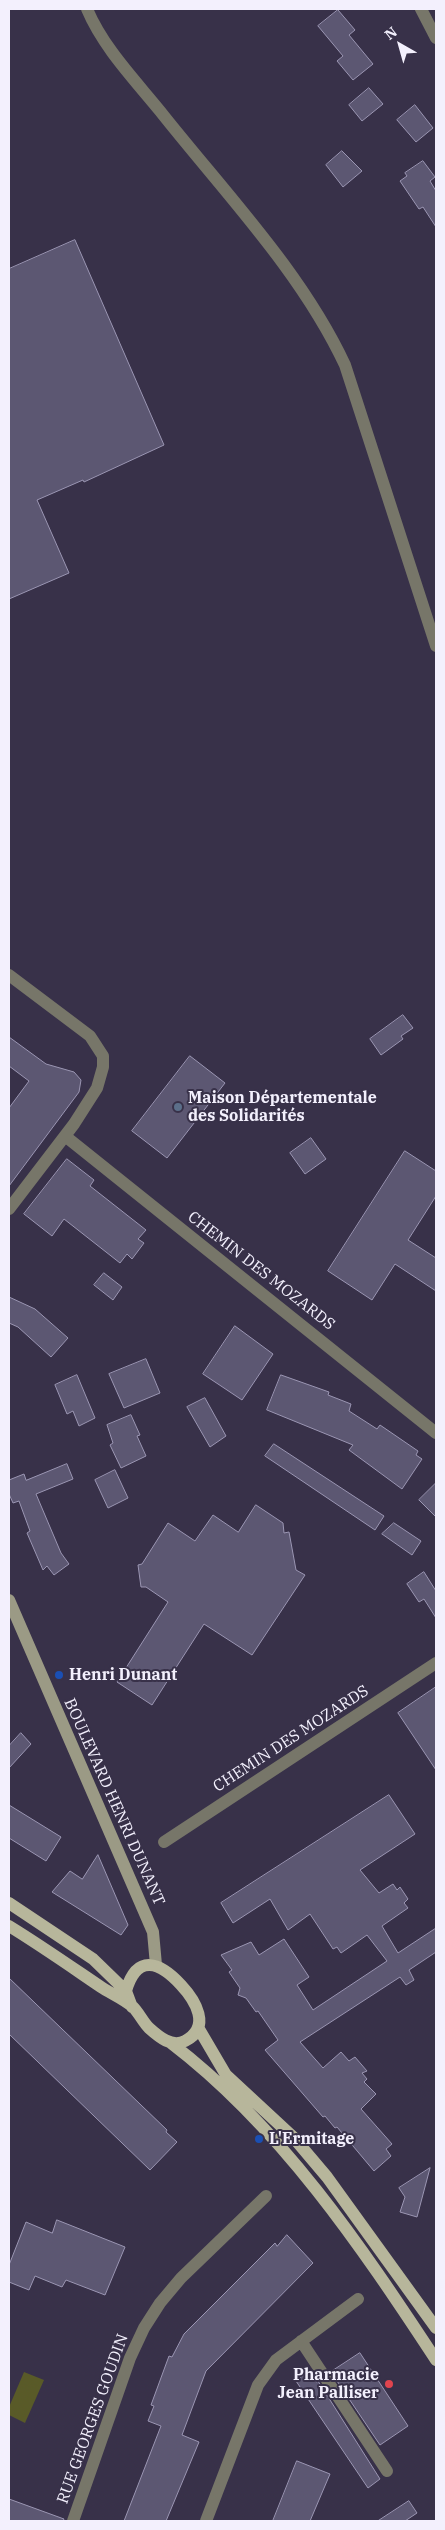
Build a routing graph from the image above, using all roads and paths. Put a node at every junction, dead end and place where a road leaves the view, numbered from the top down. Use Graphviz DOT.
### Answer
graph roads {
  1 [pos="87,9"];
  2 [pos="421,9"];
  3 [pos="436,38"];
  4 [pos="436,646"];
  5 [pos="9,975"];
  6 [pos="65,1136"];
  7 [pos="9,1209"];
  8 [pos="436,1433"];
  9 [pos="9,1600"];
  10 [pos="436,1663"];
  11 [pos="164,1842"];
  12 [pos="9,1903"];
  13 [pos="9,1926"];
  14 [pos="156,1964"];
  15 [pos="126,1991"];
  16 [pos="132,2007"];
  17 [pos="199,2029"];
  18 [pos="171,2043"];
  19 [pos="266,2196"];
  20 [pos="358,2299"];
  21 [pos="436,2328"];
  22 [pos="301,2341"];
  23 [pos="436,2360"];
  24 [pos="387,2471"];
  25 [pos="73,2521"];
  26 [pos="206,2521"];
  1 -- 4 [label="street"];
  2 -- 3 [label="street"];
  5 -- 6 [label="street"];
  6 -- 7 [label="street"];
  6 -- 8 [label="street, CHEMIN DES MOZARDS"];
  9 -- 14 [label="main road, BOULEVARD HENRI DUNANT"];
  10 -- 11 [label="street, CHEMIN DES MOZARDS"];
  12 -- 15 [label="main road"];
  13 -- 16 [label="main road"];
  14 -- 15 [label="main road"];
  14 -- 17 [label="main road"];
  15 -- 16 [label="main road"];
  16 -- 18 [label="main road"];
  17 -- 18 [label="main road"];
  17 -- 21 [label="main road"];
  18 -- 23 [label="main road"];
  19 -- 25 [label="street, RUE GEORGES GOUDIN"];
  20 -- 22 [label="street"];
  22 -- 24 [label="street"];
  22 -- 26 [label="street"];
}
